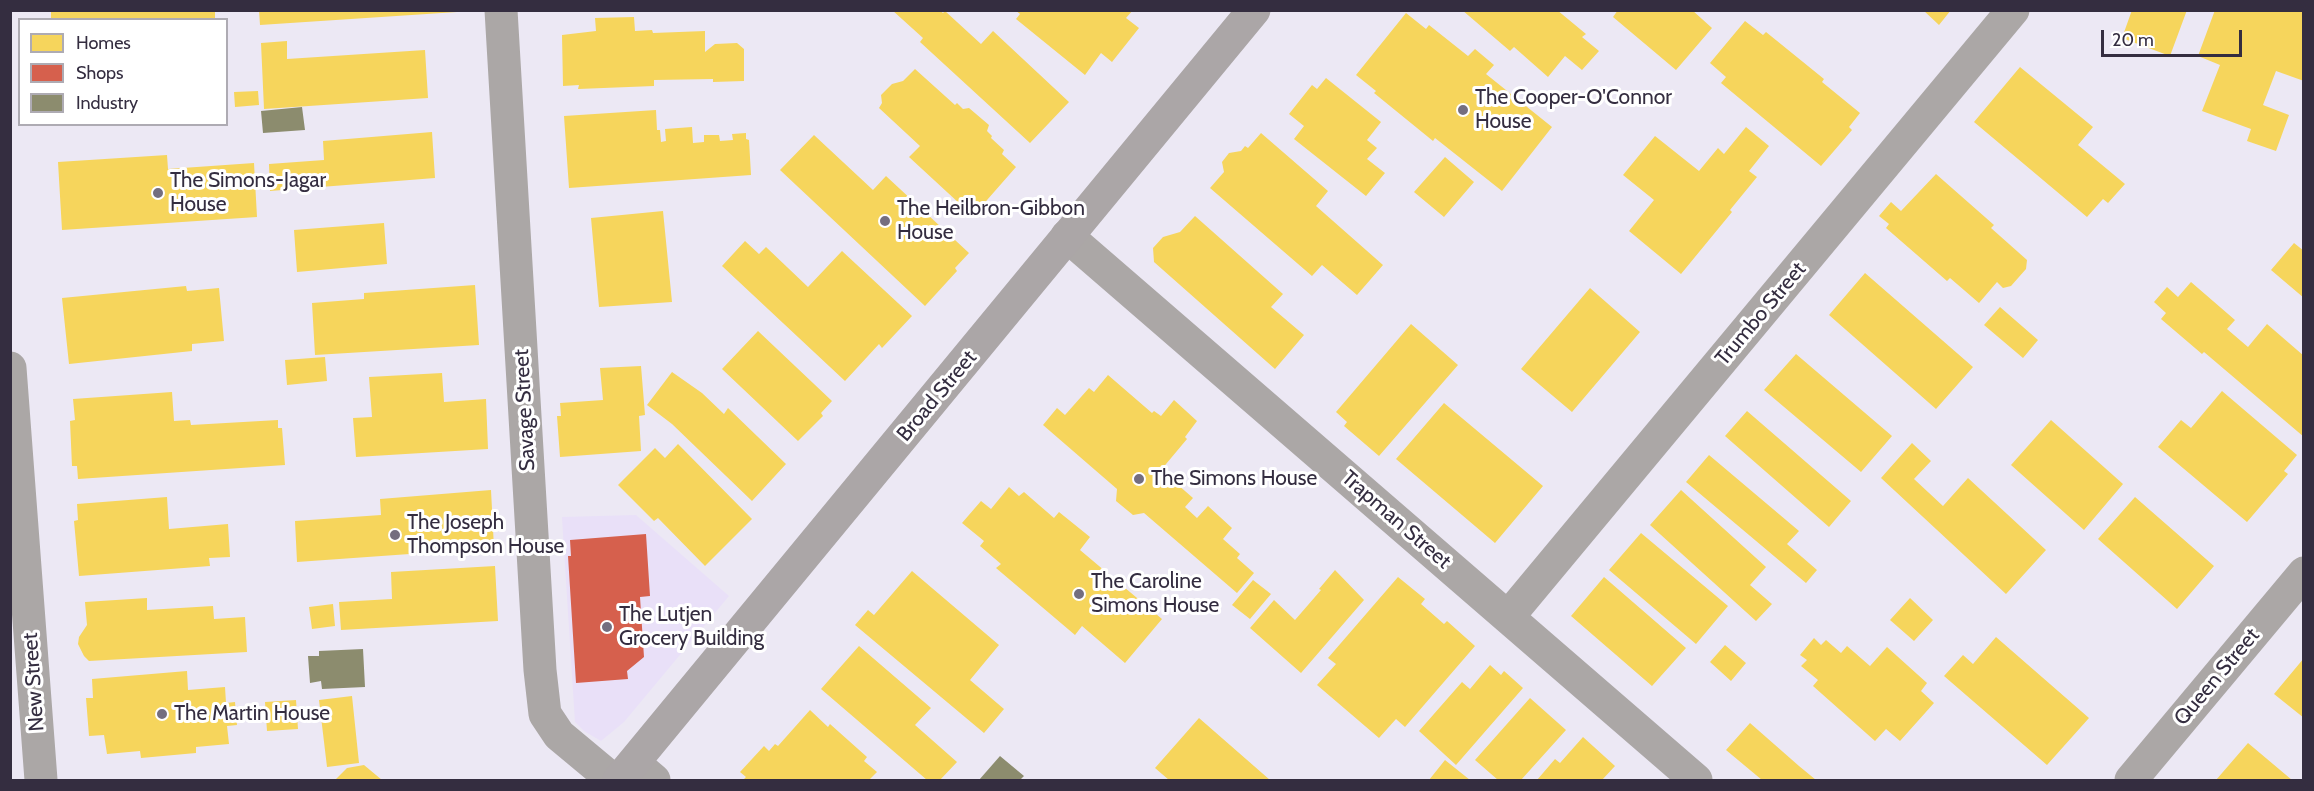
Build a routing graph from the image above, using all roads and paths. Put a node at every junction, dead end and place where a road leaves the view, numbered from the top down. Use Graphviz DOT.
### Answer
graph roads {
  1 [pos="501,10"];
  2 [pos="1254,10"];
  3 [pos="2013,10"];
  4 [pos="1068,236"];
  5 [pos="10,368"];
  6 [pos="2304,573"];
  7 [pos="1508,617"];
  8 [pos="630,776"];
  9 [pos="41,780"];
  10 [pos="1696,780"];
  11 [pos="2131,780"];
  1 -- 8 [label="street, Savage Street"];
  2 -- 4 [label="main road, Broad Street"];
  3 -- 7 [label="street, Trumbo Street"];
  4 -- 7 [label="street, Trapman Street"];
  4 -- 8 [label="main road, Broad Street"];
  5 -- 9 [label="street, New Street"];
  6 -- 11 [label="street, Queen Street"];
  7 -- 10 [label="street, Trapman Street"];
}
